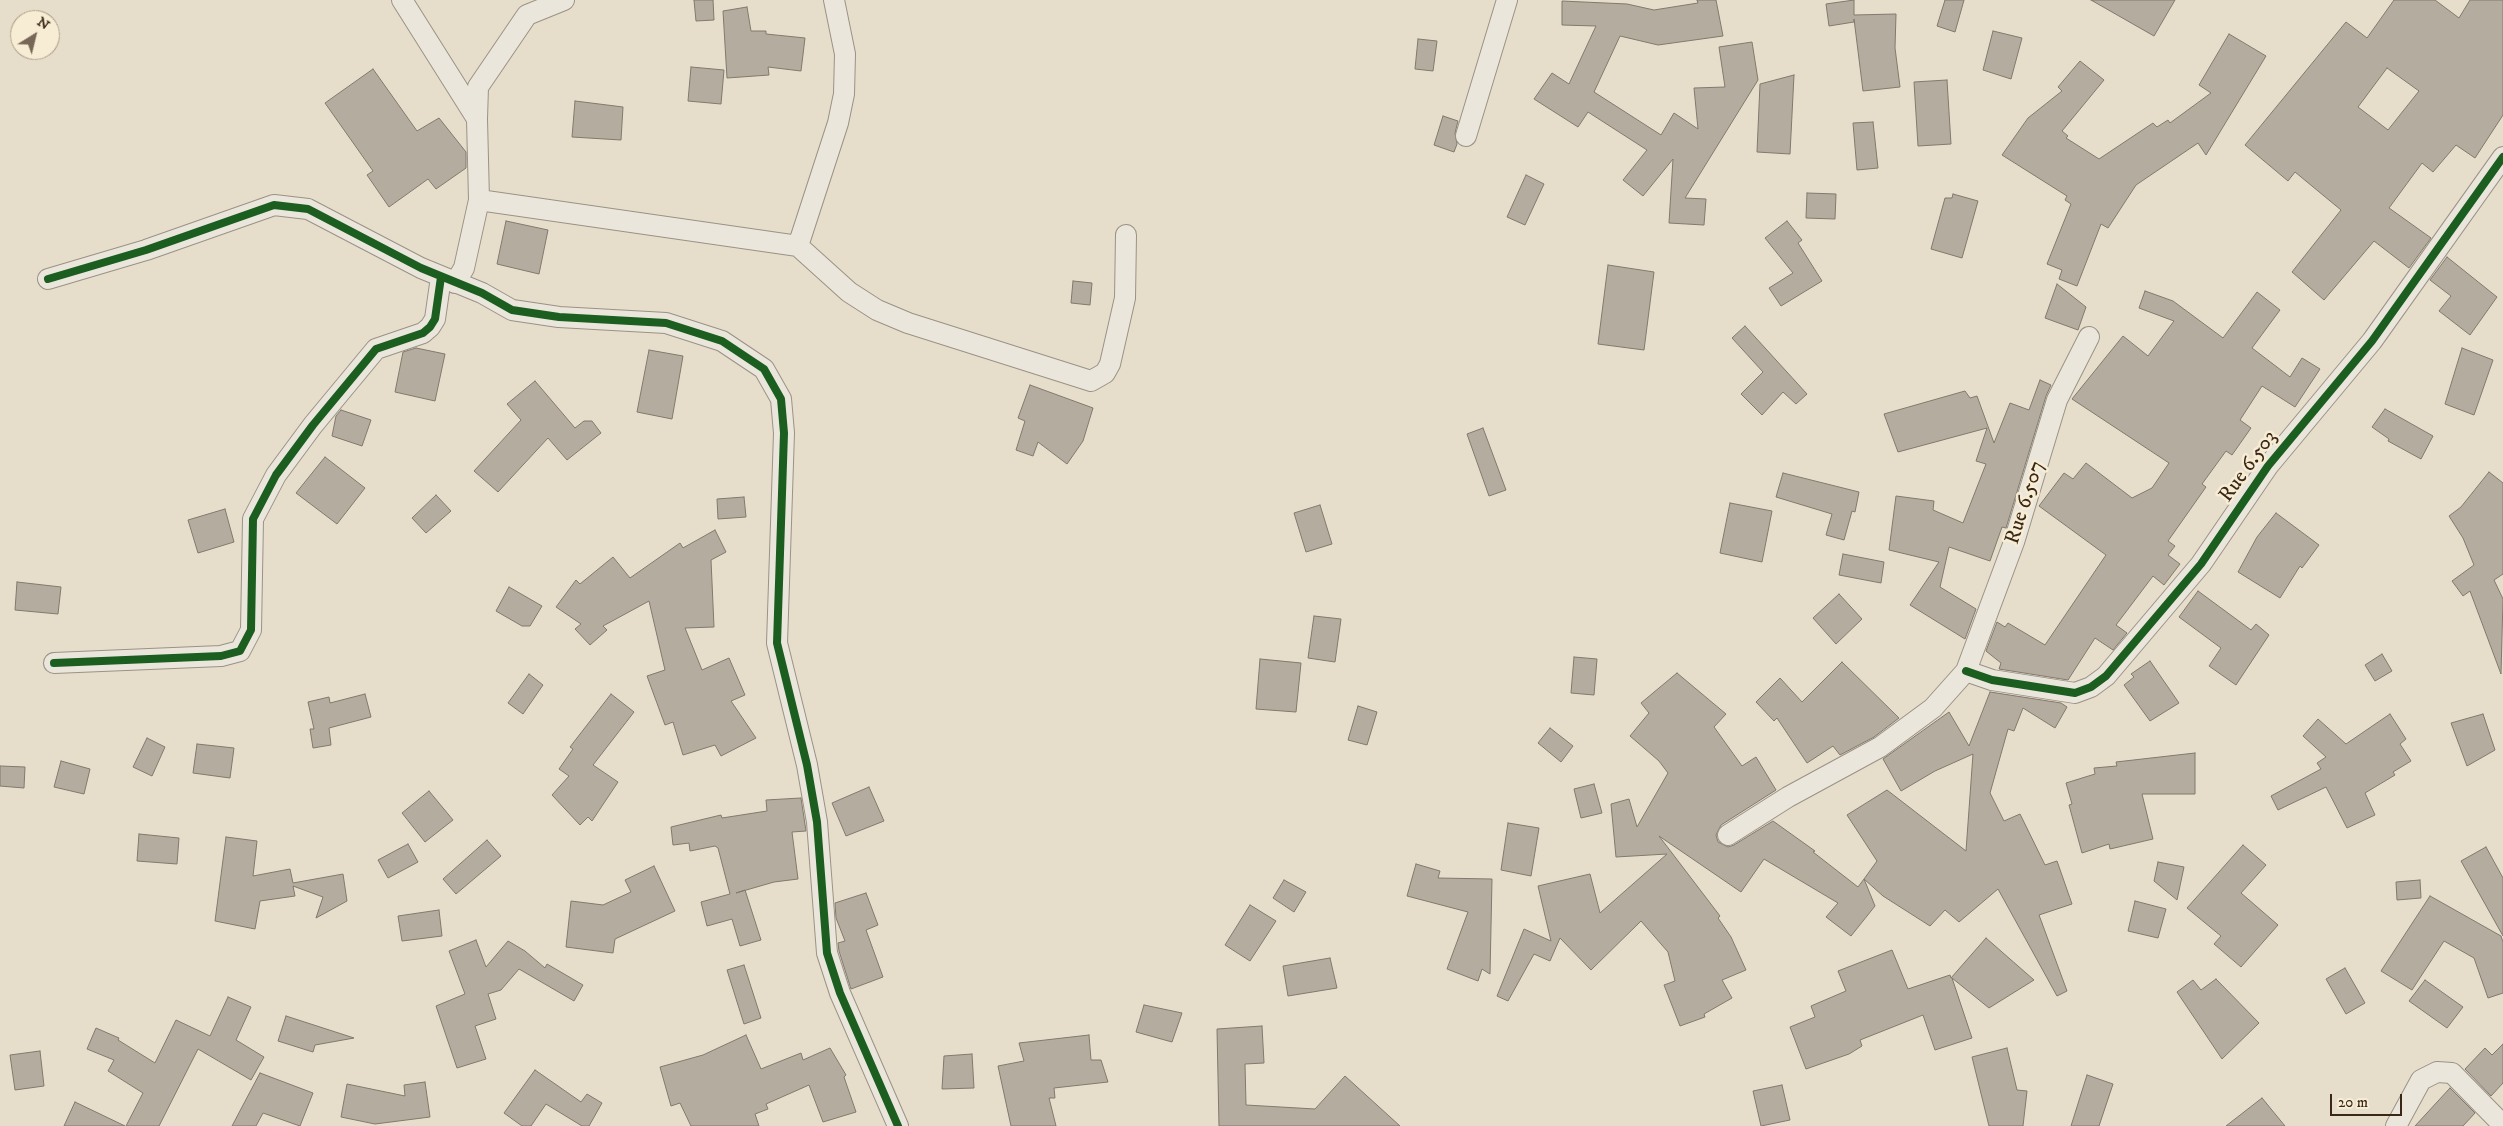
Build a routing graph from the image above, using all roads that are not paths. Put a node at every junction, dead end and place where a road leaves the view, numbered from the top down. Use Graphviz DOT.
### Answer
graph roads {
  1 [pos="402,0"];
  2 [pos="564,0"];
  3 [pos="834,0"];
  4 [pos="1507,0"];
  5 [pos="477,118"];
  6 [pos="1466,136"];
  7 [pos="2503,156"];
  8 [pos="479,200"];
  9 [pos="1126,235"];
  10 [pos="798,246"];
  11 [pos="48,279"];
  12 [pos="448,280"];
  13 [pos="2089,337"];
  14 [pos="54,663"];
  15 [pos="1966,671"];
  16 [pos="1728,835"];
  17 [pos="2503,1125"];
  18 [pos="898,1126"];
  19 [pos="2396,1126"];
  1 -- 5 [label="street"];
  2 -- 5 [label="street"];
  3 -- 10 [label="street"];
  4 -- 6 [label="street"];
  5 -- 8 [label="street"];
  7 -- 15 [label="street, Rue 6.503"];
  8 -- 10 [label="street"];
  8 -- 12 [label="street"];
  9 -- 10 [label="street"];
  11 -- 12 [label="street"];
  12 -- 14 [label="street"];
  12 -- 18 [label="street"];
  13 -- 15 [label="street, Rue 6.507"];
  15 -- 16 [label="street"];
  17 -- 19 [label="street"];
}
